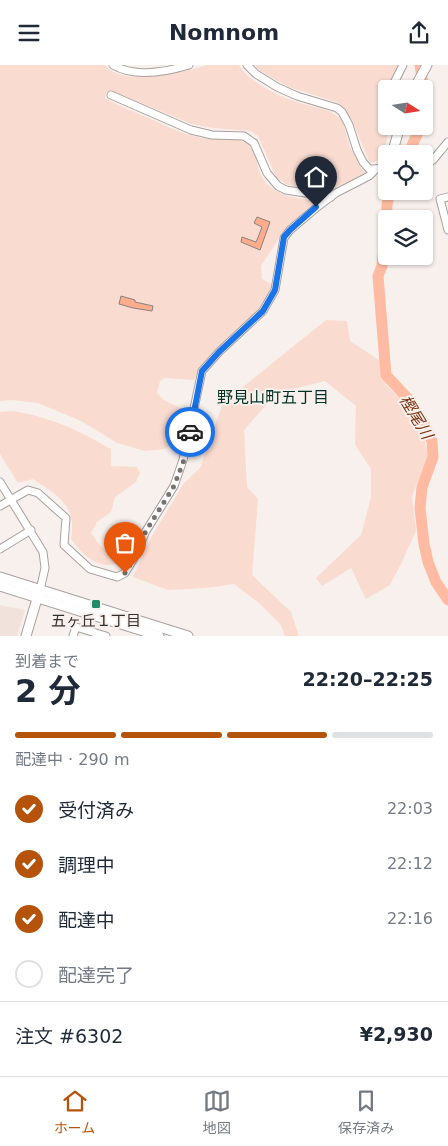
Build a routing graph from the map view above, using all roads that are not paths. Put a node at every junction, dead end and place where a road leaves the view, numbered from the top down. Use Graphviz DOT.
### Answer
graph roads {
  1 [pos="114,65"];
  2 [pos="189,65"];
  3 [pos="247,65"];
  4 [pos="403,65"];
  5 [pos="427,65"];
  6 [pos="396,80"];
  7 [pos="419,80"];
  8 [pos="111,95"];
  9 [pos="448,142"];
  10 [pos="433,160"];
  11 [pos="376,169"];
  12 [pos="331,197"];
  13 [pos="448,197"];
  14 [pos="448,230"];
  15 [pos="0,482"];
  16 [pos="11,499"];
  17 [pos="0,506"];
  18 [pos="31,530"];
  19 [pos="0,549"];
  20 [pos="0,577"];
  21 [pos="0,586"];
  22 [pos="39,594"];
  23 [pos="26,636"];
  24 [pos="73,636"];
  25 [pos="106,636"];
  26 [pos="159,636"];
  27 [pos="188,636"];
  1 -- 2 [label="street"];
  3 -- 11 [label="street"];
  4 -- 6 [label="street"];
  5 -- 7 [label="street"];
  8 -- 12 [label="street"];
  9 -- 10 [label="street"];
  11 -- 12 [label="street"];
  12 -- 16 [label="street"];
  13 -- 14 [label="street"];
  15 -- 16 [label="street"];
  16 -- 17 [label="street"];
  16 -- 18 [label="street"];
  18 -- 19 [label="street"];
  18 -- 22 [label="street"];
  20 -- 22 [label="street"];
  21 -- 22 [label="street"];
  22 -- 23 [label="street"];
  22 -- 26 [label="street"];
  22 -- 27 [label="street"];
  24 -- 25 [label="street"];
}
